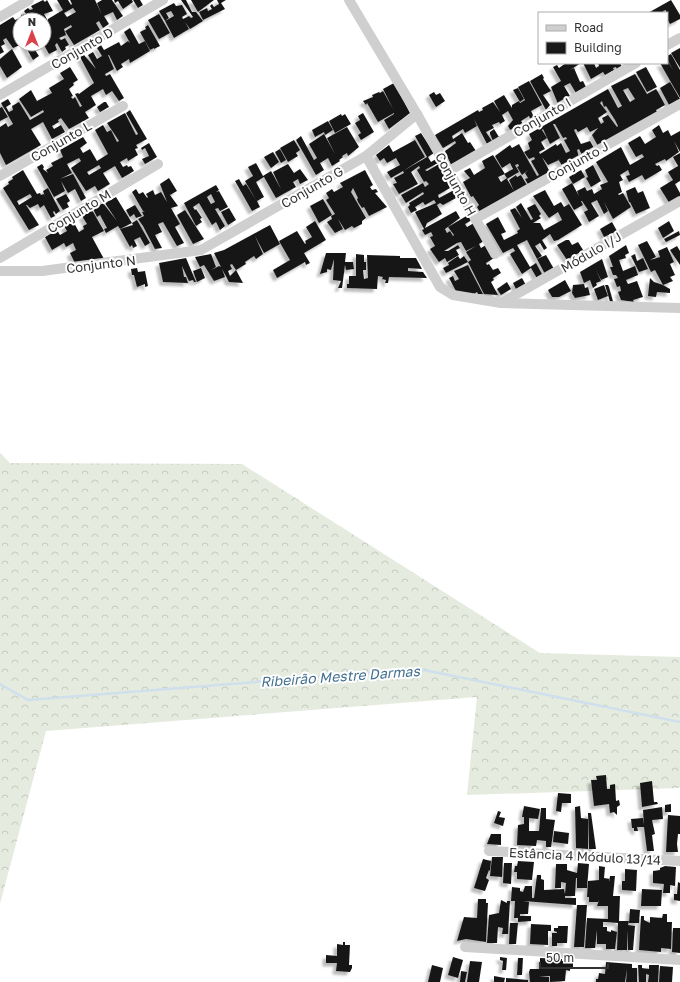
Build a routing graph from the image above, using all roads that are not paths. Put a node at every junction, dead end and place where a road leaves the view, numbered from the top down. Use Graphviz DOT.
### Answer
graph roads {
  1 [pos="29,0"];
  2 [pos="163,0"];
  3 [pos="349,0"];
  4 [pos="0,17"];
  5 [pos="680,38"];
  6 [pos="668,44"];
  7 [pos="634,64"];
  8 [pos="0,95"];
  9 [pos="680,104"];
  10 [pos="122,106"];
  11 [pos="417,114"];
  12 [pos="366,156"];
  13 [pos="158,164"];
  14 [pos="449,171"];
  15 [pos="0,176"];
  16 [pos="680,201"];
  17 [pos="476,219"];
  18 [pos="201,250"];
  19 [pos="495,254"];
  20 [pos="0,258"];
  21 [pos="0,271"];
  22 [pos="501,303"];
  23 [pos="680,308"];
  24 [pos="489,851"];
  25 [pos="680,861"];
  26 [pos="465,947"];
  27 [pos="680,960"];
  1 -- 4 [label="street"];
  2 -- 8 [label="street, Conjunto D"];
  3 -- 11 [label="street, Conjunto H"];
  5 -- 6 [label="street"];
  7 -- 14 [label="street, Conjunto I"];
  9 -- 17 [label="street, Conjunto J"];
  10 -- 15 [label="street, Conjunto L"];
  11 -- 12 [label="street, Conjunto G"];
  11 -- 14 [label="street, Conjunto H"];
  12 -- 18 [label="street, Conjunto G"];
  12 -- 22 [label="street"];
  13 -- 20 [label="street, Conjunto M"];
  14 -- 17 [label="street, Conjunto H"];
  16 -- 22 [label="street, Módulo I/J"];
  17 -- 19 [label="street, Conjunto H"];
  18 -- 21 [label="street, Conjunto N"];
  22 -- 23 [label="street"];
  24 -- 25 [label="street, Estância 4 Módulo 13/14"];
  26 -- 27 [label="street"];
}
